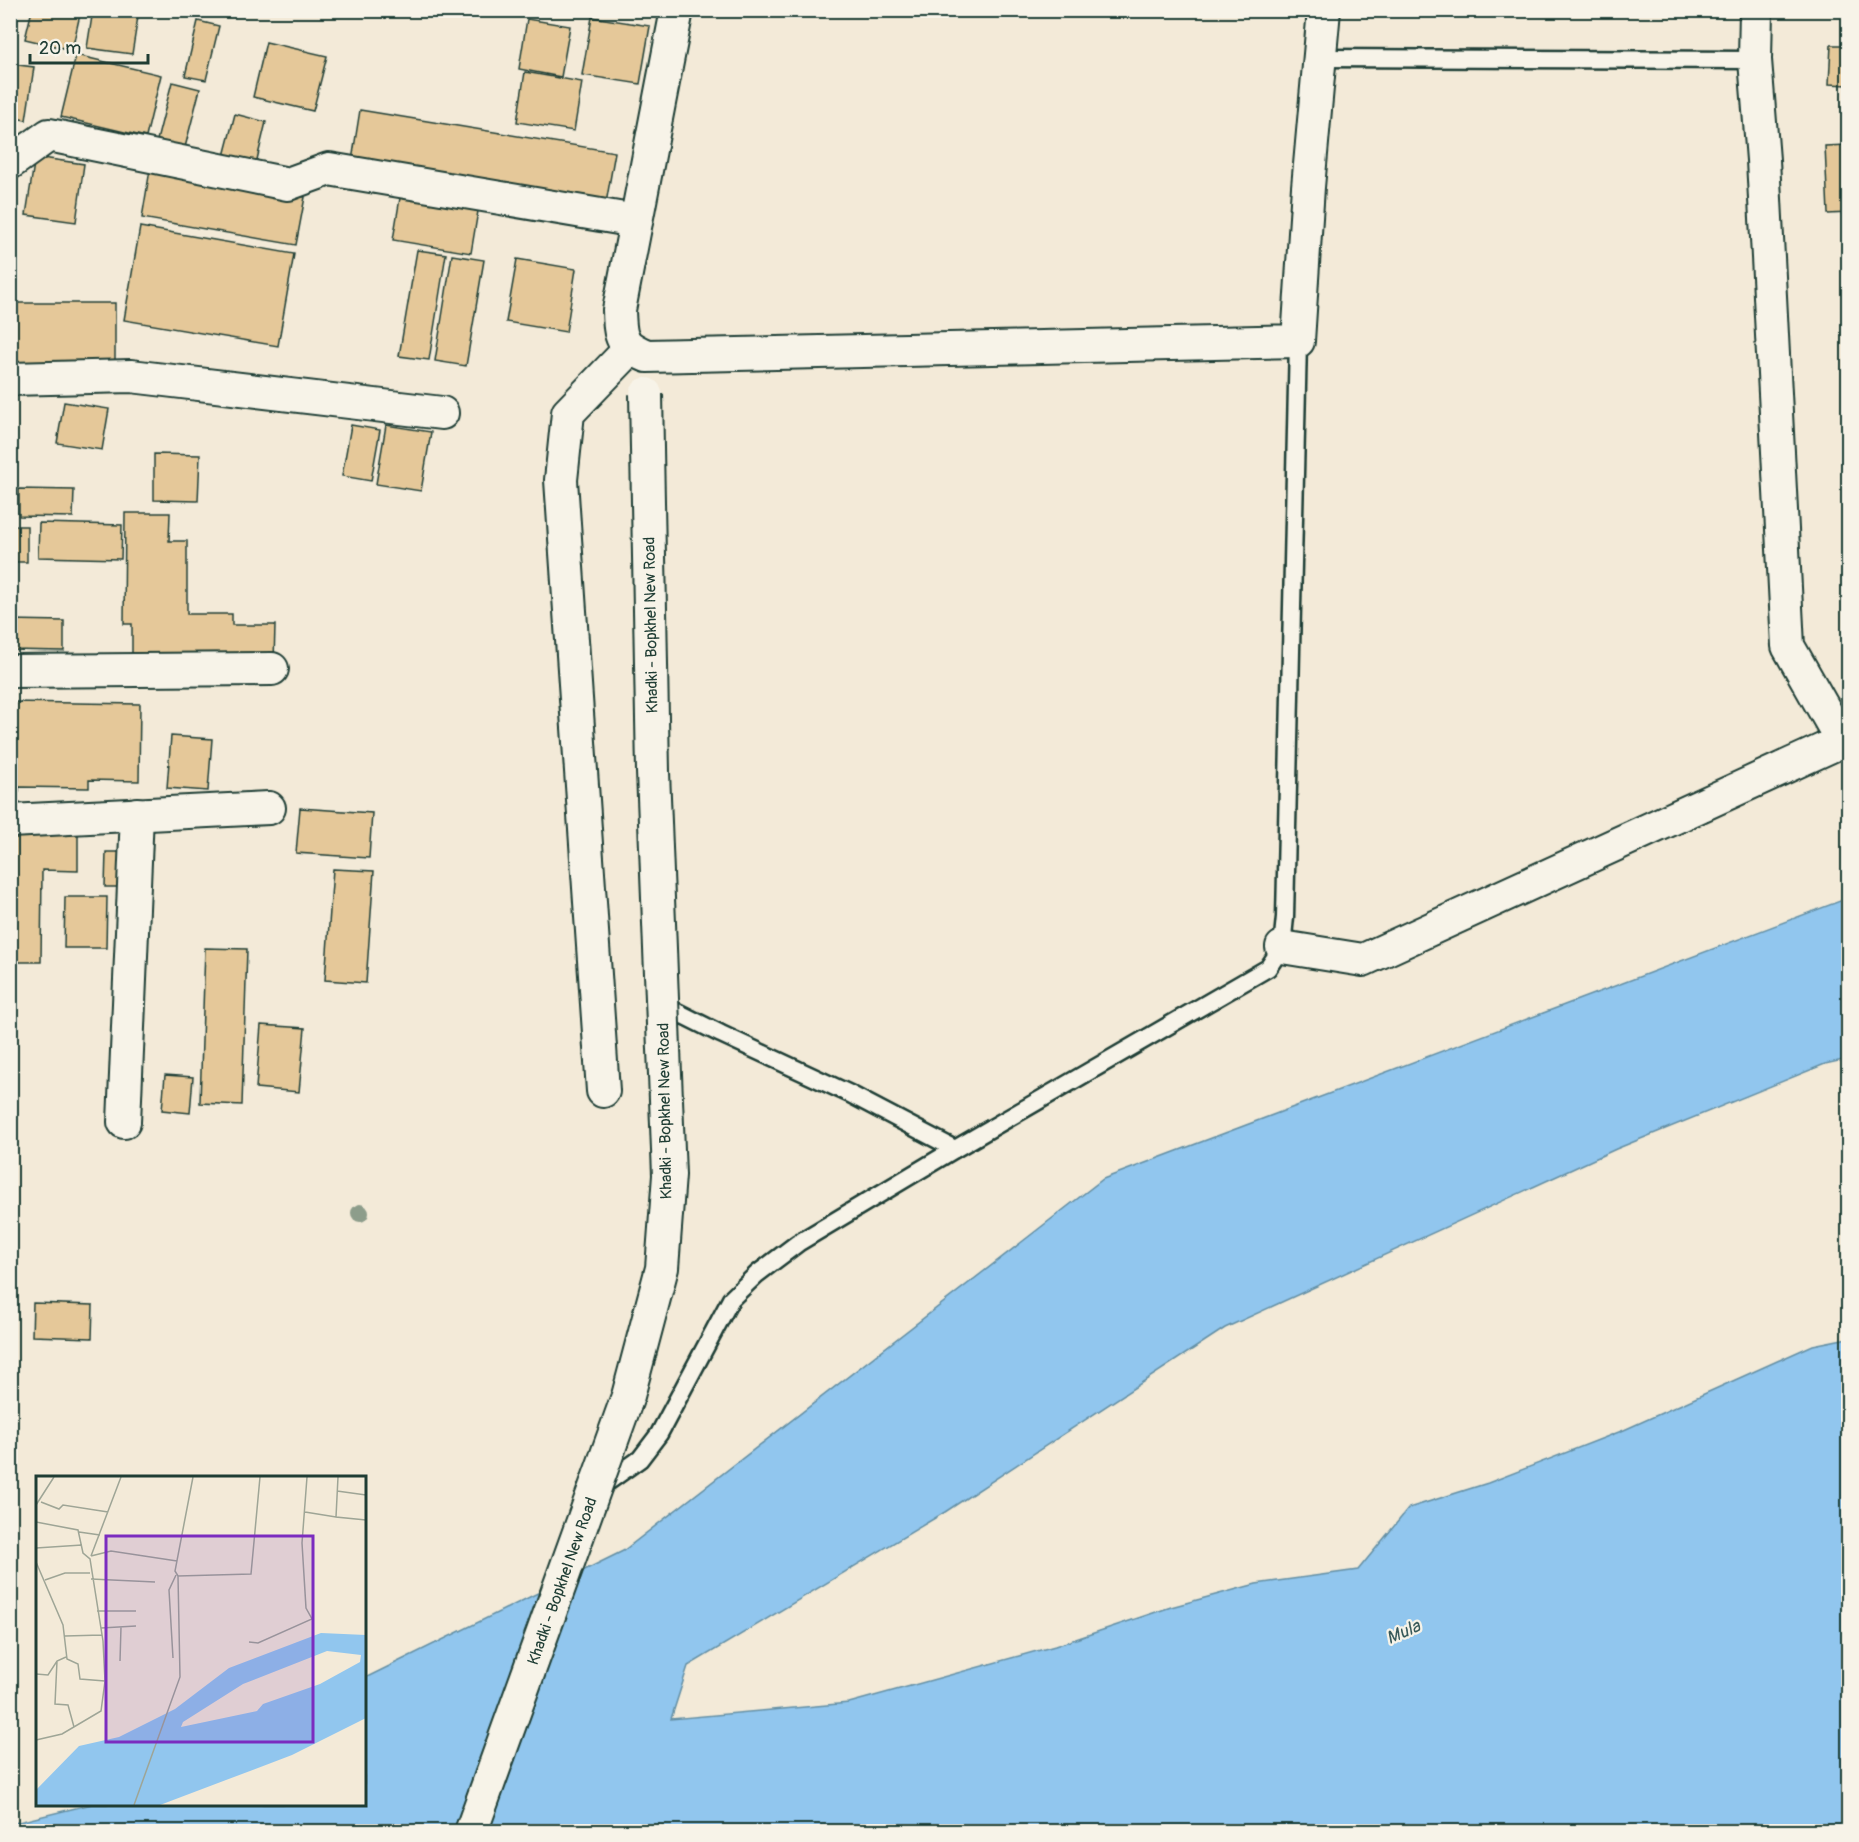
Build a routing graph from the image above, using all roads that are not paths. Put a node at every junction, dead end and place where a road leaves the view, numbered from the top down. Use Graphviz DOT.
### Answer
graph roads {
  1 [pos="677,10"];
  2 [pos="1324,10"];
  3 [pos="1756,10"];
  4 [pos="1320,58"];
  5 [pos="1755,60"];
  6 [pos="10,163"];
  7 [pos="636,221"];
  8 [pos="1298,341"];
  9 [pos="639,353"];
  10 [pos="10,379"];
  11 [pos="442,413"];
  12 [pos="272,669"];
  13 [pos="10,671"];
  14 [pos="269,808"];
  15 [pos="137,814"];
  16 [pos="10,821"];
  17 [pos="1282,947"];
  18 [pos="656,1001"];
  19 [pos="603,1091"];
  20 [pos="124,1122"];
  21 [pos="955,1149"];
  22 [pos="593,1493"];
  23 [pos="471,1832"];
  1 -- 7 [label="street"];
  2 -- 4 [label="street"];
  3 -- 5 [label="street"];
  4 -- 5 [label="lane"];
  4 -- 8 [label="street"];
  5 -- 17 [label="street"];
  6 -- 7 [label="street"];
  7 -- 9 [label="street"];
  8 -- 9 [label="street"];
  8 -- 17 [label="lane"];
  9 -- 19 [label="street"];
  9 -- 23 [label="street, Khadki - Bopkhel New Road, bridge"];
  10 -- 11 [label="street"];
  12 -- 13 [label="street"];
  14 -- 15 [label="street"];
  15 -- 16 [label="street"];
  15 -- 20 [label="street"];
  17 -- 21 [label="lane"];
  18 -- 21 [label="lane"];
  21 -- 22 [label="lane"];
}
